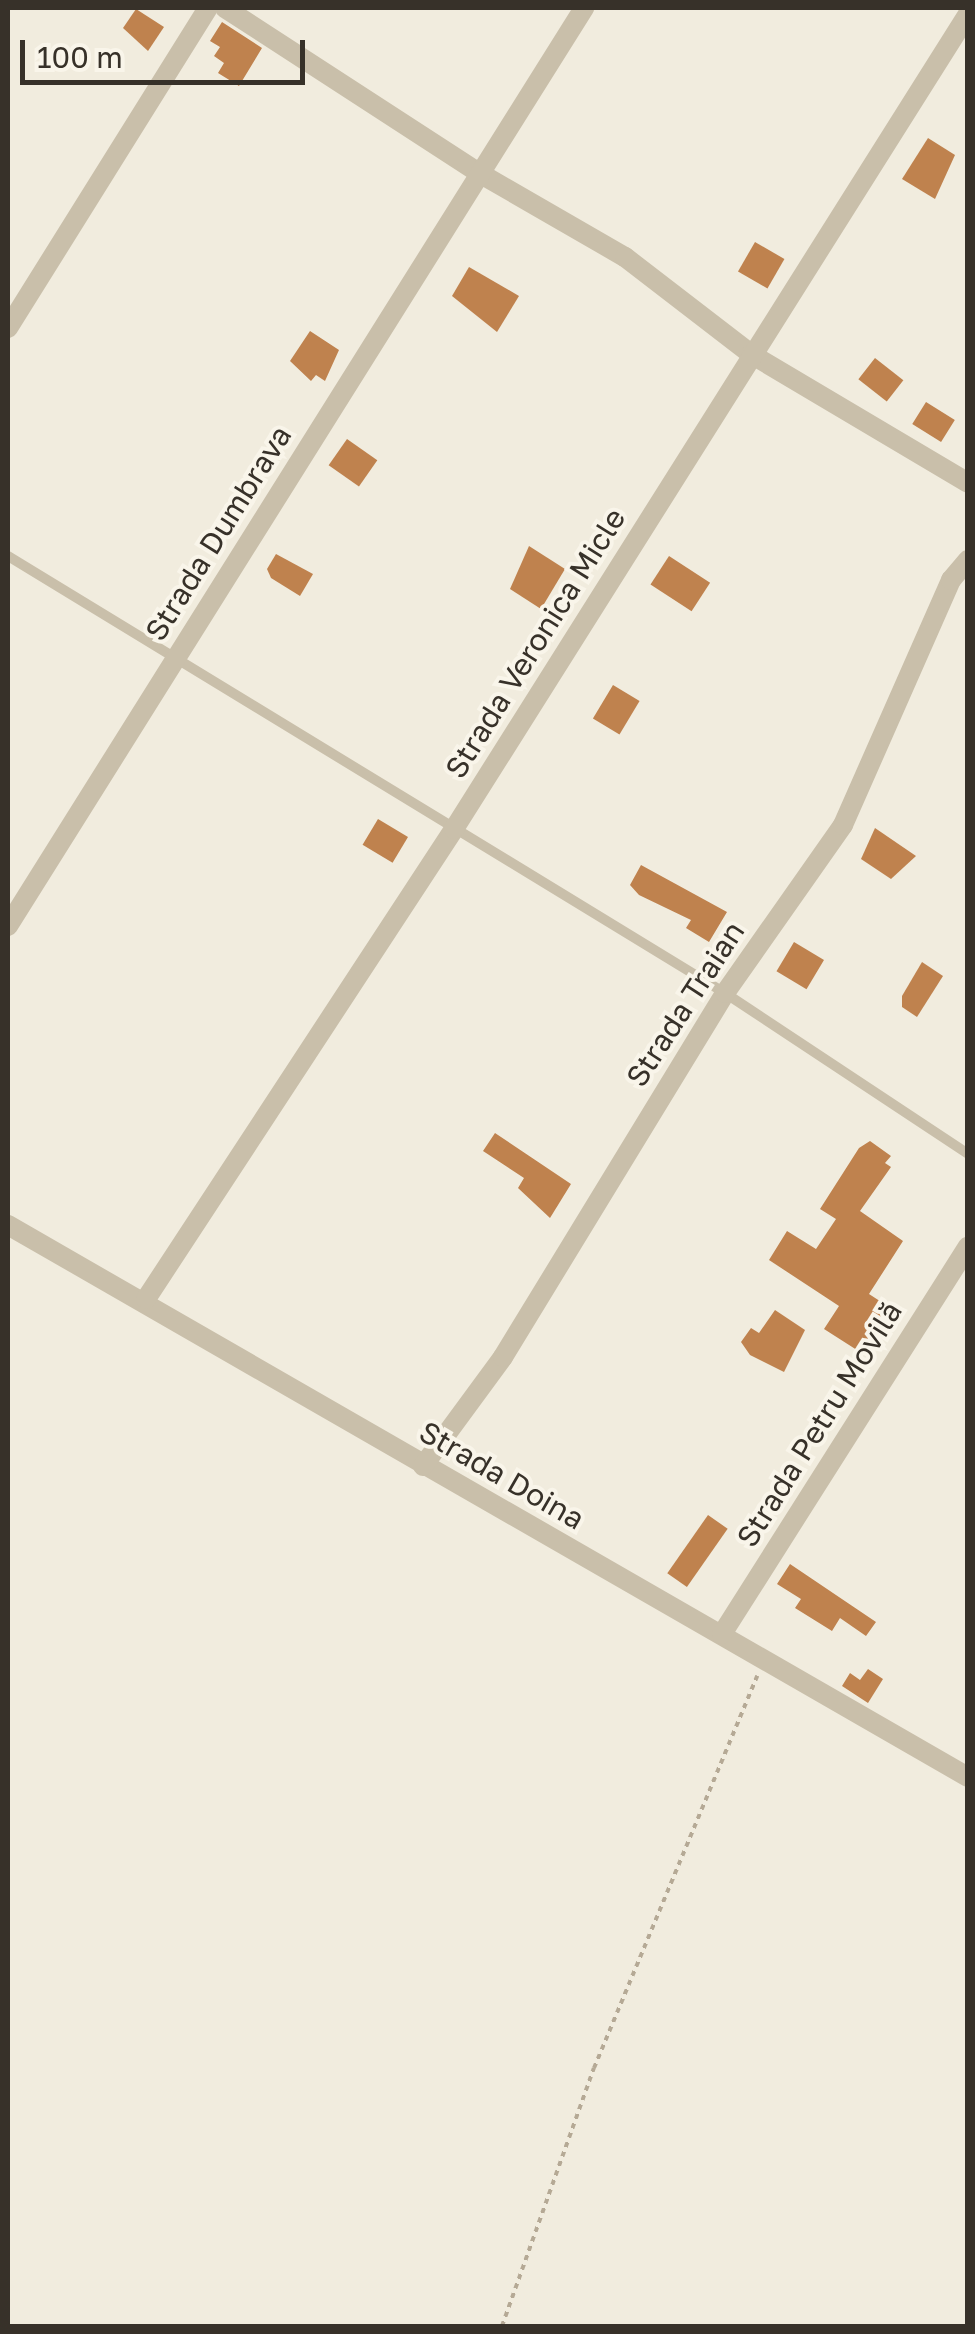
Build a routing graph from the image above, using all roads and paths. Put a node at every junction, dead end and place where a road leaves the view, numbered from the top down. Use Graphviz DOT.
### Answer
graph roads {
  1 [pos="208,8"];
  2 [pos="225,8"];
  3 [pos="584,8"];
  4 [pos="968,14"];
  5 [pos="481,174"];
  6 [pos="8,328"];
  7 [pos="752,354"];
  8 [pos="968,483"];
  9 [pos="8,556"];
  10 [pos="968,560"];
  11 [pos="174,658"];
  12 [pos="454,829"];
  13 [pos="8,926"];
  14 [pos="725,993"];
  15 [pos="968,1154"];
  16 [pos="8,1225"];
  17 [pos="968,1247"];
  18 [pos="146,1300"];
  19 [pos="423,1466"];
  20 [pos="722,1634"];
  21 [pos="766,1658"];
  22 [pos="968,1777"];
  23 [pos="502,2326"];
  1 -- 6 [label="street"];
  2 -- 5 [label="street"];
  3 -- 5 [label="street, Strada Dumbrava"];
  4 -- 7 [label="street, Strada Veronica Micle"];
  5 -- 7 [label="street"];
  5 -- 11 [label="street, Strada Dumbrava"];
  7 -- 8 [label="street"];
  7 -- 12 [label="street, Strada Veronica Micle"];
  9 -- 11 [label="lane"];
  10 -- 14 [label="street, Strada Traian"];
  11 -- 12 [label="lane"];
  11 -- 13 [label="street, Strada Dumbrava"];
  12 -- 14 [label="lane"];
  12 -- 18 [label="street, Strada Veronica Micle"];
  14 -- 15 [label="lane"];
  14 -- 19 [label="street, Strada Traian"];
  16 -- 18 [label="street, Strada Doina"];
  17 -- 20 [label="street, Strada Petru Movilă"];
  18 -- 19 [label="street, Strada Doina"];
  19 -- 20 [label="street, Strada Doina"];
  20 -- 21 [label="street, Strada Doina"];
  21 -- 22 [label="street, Strada Doina"];
  21 -- 23 [label="path"];
}
